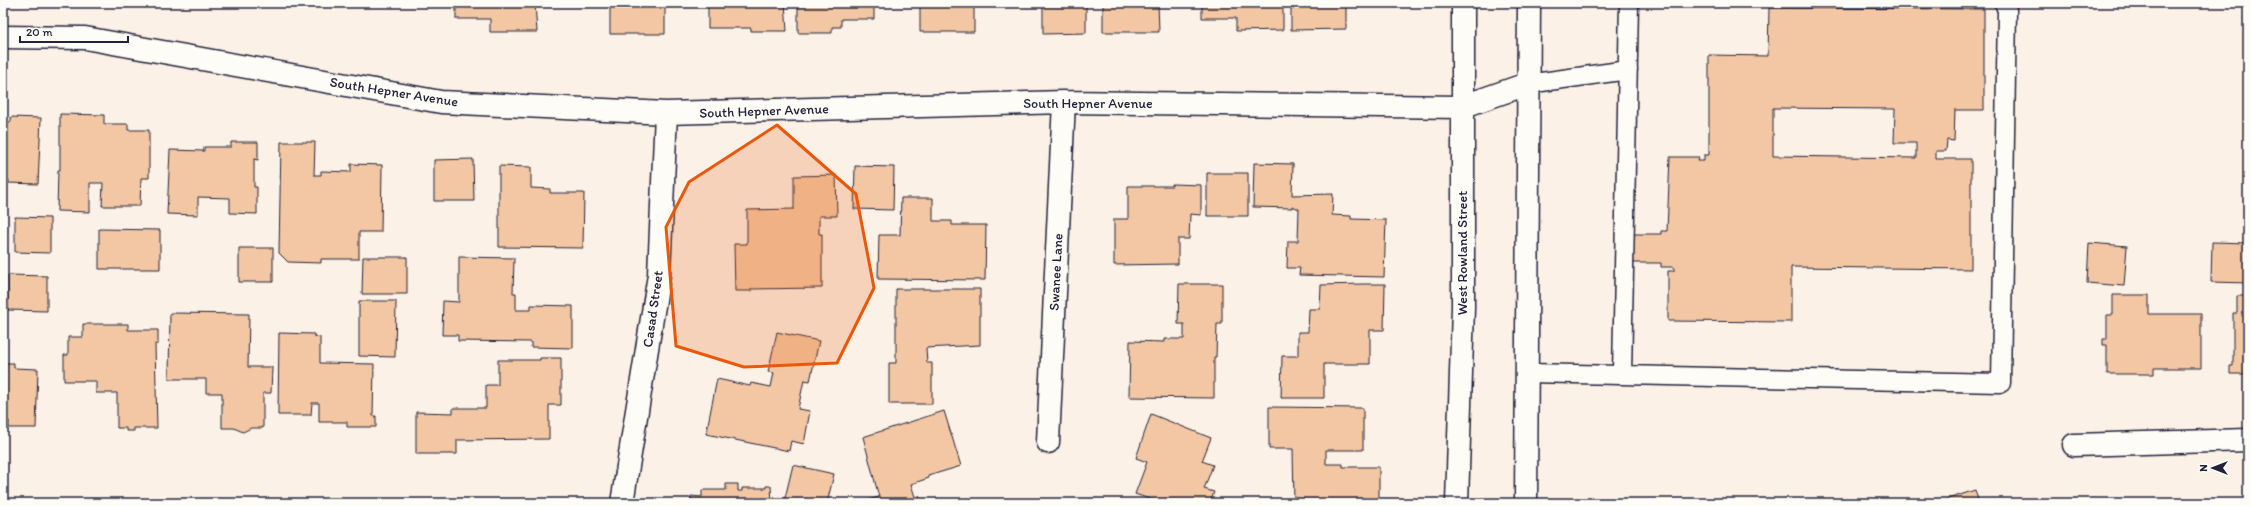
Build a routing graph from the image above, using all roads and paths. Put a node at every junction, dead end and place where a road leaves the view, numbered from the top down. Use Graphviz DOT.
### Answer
graph roads {
  1 [pos="1463,3"];
  2 [pos="1529,3"];
  3 [pos="1629,3"];
  4 [pos="2004,3"];
  5 [pos="3,37"];
  6 [pos="1628,70"];
  7 [pos="1527,84"];
  8 [pos="1064,102"];
  9 [pos="1462,107"];
  10 [pos="666,113"];
  11 [pos="1527,373"];
  12 [pos="1622,375"];
  13 [pos="2248,440"];
  14 [pos="1048,442"];
  15 [pos="2074,445"];
  16 [pos="622,503"];
  17 [pos="1457,503"];
  18 [pos="1526,503"];
  1 -- 9 [label="street, West Rowland Street"];
  2 -- 7 [label="street"];
  3 -- 6 [label="lane"];
  4 -- 12 [label="lane"];
  5 -- 10 [label="street, South Hepner Avenue"];
  6 -- 7 [label="lane"];
  6 -- 12 [label="lane"];
  7 -- 9 [label="street, South Hepner Avenue"];
  7 -- 11 [label="street"];
  8 -- 9 [label="street, South Hepner Avenue"];
  8 -- 10 [label="street, South Hepner Avenue"];
  8 -- 14 [label="street, Swanee Lane"];
  9 -- 17 [label="street, West Rowland Street"];
  10 -- 16 [label="street, Casad Street"];
  11 -- 12 [label="lane"];
  11 -- 18 [label="street"];
  13 -- 15 [label="street"];
}
